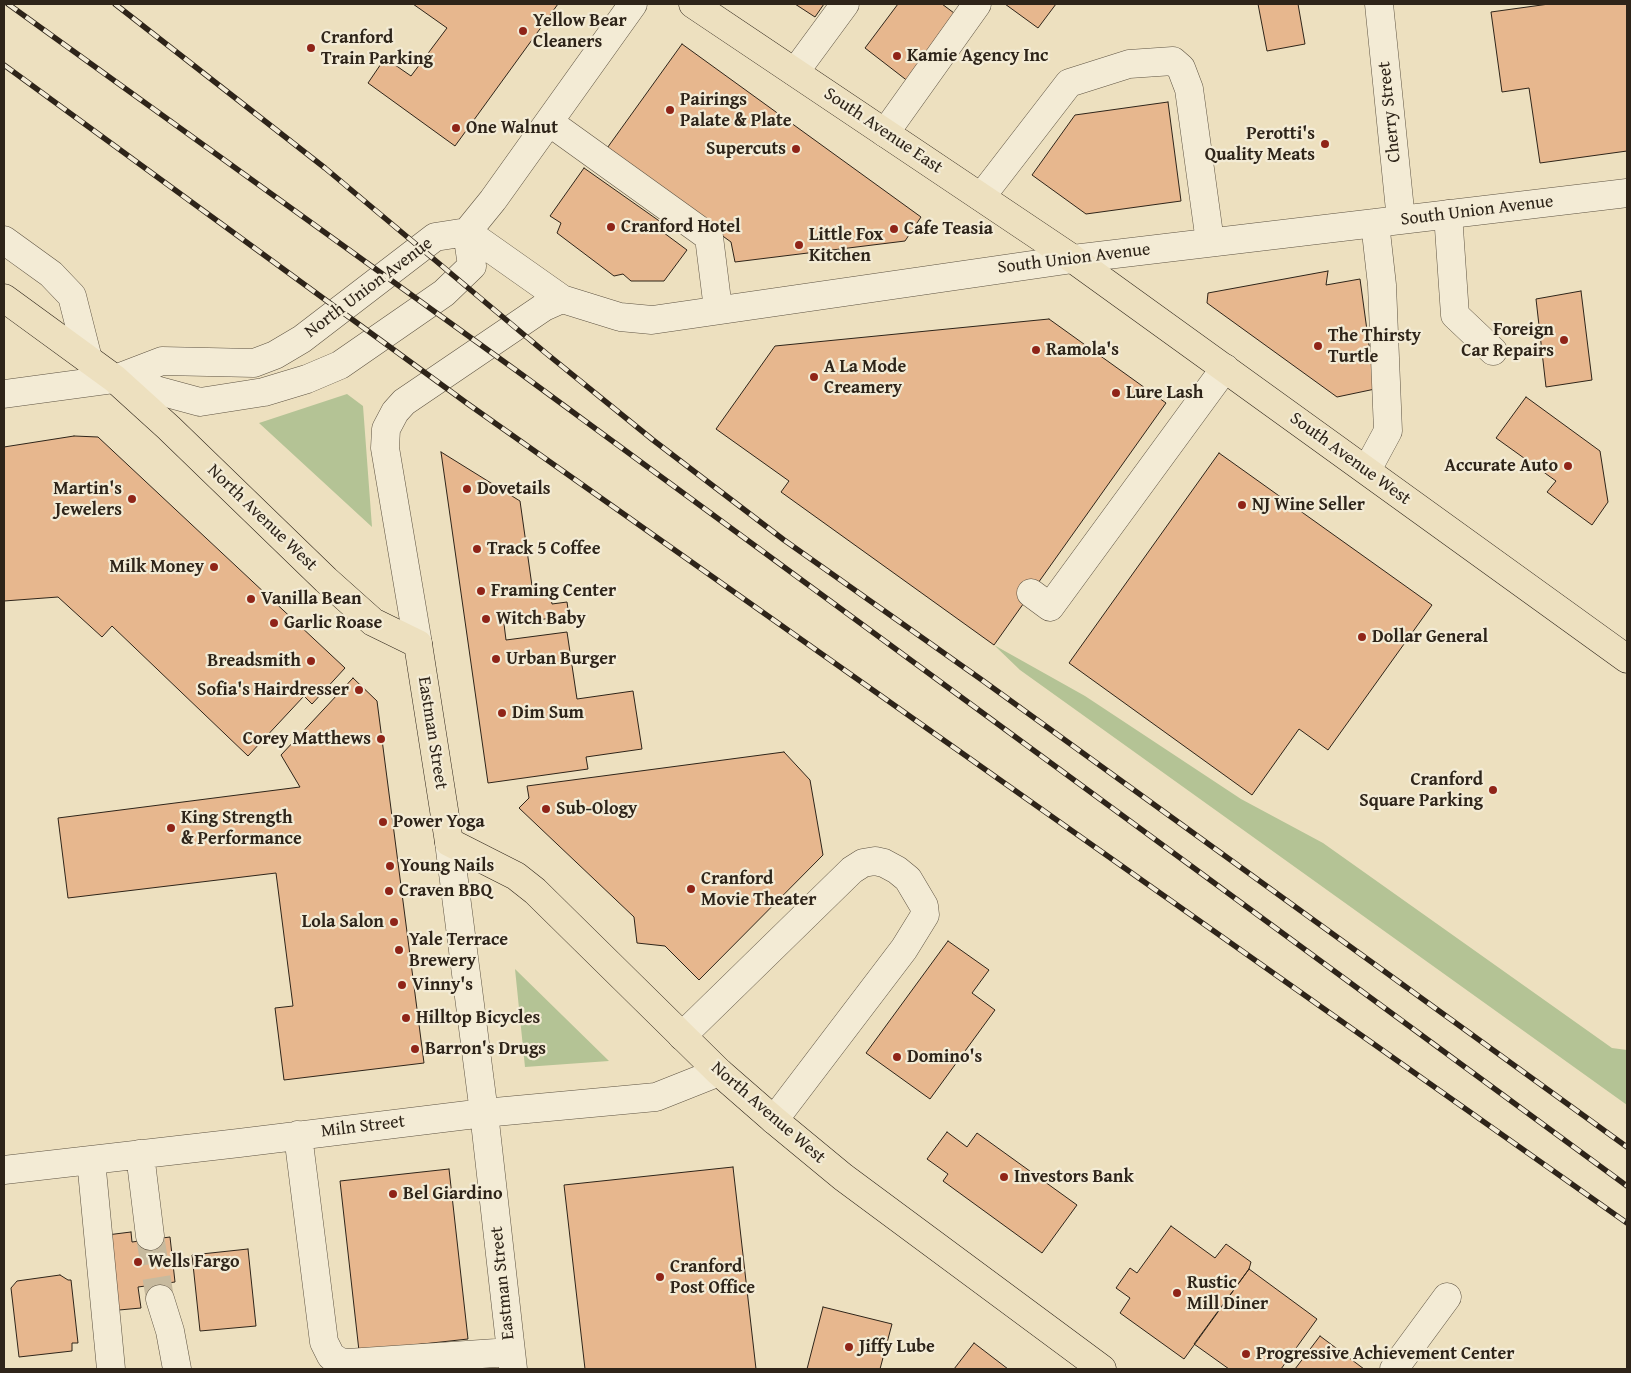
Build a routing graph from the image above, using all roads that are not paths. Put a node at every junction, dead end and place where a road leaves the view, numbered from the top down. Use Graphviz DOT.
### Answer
graph roads {
  1 [pos="633,4"];
  2 [pos="693,4"];
  3 [pos="845,4"];
  4 [pos="977,4"];
  5 [pos="1379,4"];
  6 [pos="795,72"];
  7 [pos="549,122"];
  8 [pos="885,133"];
  9 [pos="1627,193"];
  10 [pos="981,197"];
  11 [pos="1448,214"];
  12 [pos="1388,221"];
  13 [pos="467,232"];
  14 [pos="4,240"];
  15 [pos="1210,242"];
  16 [pos="1073,258"];
  17 [pos="4,298"];
  18 [pos="562,299"];
  19 [pos="718,310"];
  20 [pos="1493,351"];
  21 [pos="88,359"];
  22 [pos="1225,368"];
  23 [pos="115,379"];
  24 [pos="4,394"];
  25 [pos="1366,470"];
  26 [pos="1031,593"];
  27 [pos="418,644"];
  28 [pos="1627,659"];
  29 [pos="449,842"];
  30 [pos="682,1036"];
  31 [pos="719,1072"];
  32 [pos="484,1113"];
  33 [pos="774,1120"];
  34 [pos="298,1135"];
  35 [pos="140,1154"];
  36 [pos="91,1160"];
  37 [pos="4,1170"];
  38 [pos="150,1236"];
  39 [pos="1446,1297"];
  40 [pos="160,1299"];
  41 [pos="512,1361"];
  42 [pos="111,1369"];
  43 [pos="177,1369"];
  44 [pos="1102,1369"];
  45 [pos="1394,1369"];
  1 -- 7 [label="street"];
  2 -- 6 [label="main road, South Avenue East"];
  3 -- 6 [label="street"];
  4 -- 8 [label="street"];
  5 -- 12 [label="street, Cherry Street"];
  6 -- 8 [label="main road, South Avenue East"];
  7 -- 13 [label="street"];
  7 -- 19 [label="street"];
  8 -- 10 [label="main road, South Avenue East"];
  9 -- 11 [label="street, South Union Avenue"];
  10 -- 15 [label="street"];
  10 -- 16 [label="main road, South Avenue East"];
  11 -- 12 [label="street, South Union Avenue"];
  11 -- 20 [label="street"];
  12 -- 15 [label="street, South Union Avenue"];
  12 -- 25 [label="street, Cherry Street"];
  13 -- 18 [label="street, South Union Avenue"];
  13 -- 23 [label="street, North Union Avenue"];
  13 -- 23 [label="street, North Union Avenue"];
  14 -- 21 [label="street"];
  15 -- 16 [label="street, South Union Avenue"];
  16 -- 19 [label="street, South Union Avenue"];
  16 -- 22 [label="main road, South Avenue West"];
  17 -- 21 [label="main road, North Avenue West"];
  18 -- 19 [label="street, South Union Avenue"];
  18 -- 27 [label="street, Eastman Street"];
  21 -- 23 [label="main road, North Avenue West"];
  22 -- 25 [label="main road, South Avenue West"];
  22 -- 26 [label="street"];
  23 -- 24 [label="street, North Union Avenue"];
  23 -- 27 [label="main road, North Avenue West"];
  25 -- 28 [label="main road, South Avenue West"];
  27 -- 29 [label="main road, Eastman Street"];
  29 -- 30 [label="main road, North Avenue West"];
  29 -- 32 [label="street, Eastman Street"];
  30 -- 31 [label="main road, North Avenue West"];
  30 -- 33 [label="street"];
  31 -- 32 [label="street, Miln Street"];
  31 -- 33 [label="main road, North Avenue West"];
  32 -- 34 [label="street, Miln Street"];
  32 -- 41 [label="street, Eastman Street"];
  33 -- 44 [label="main road, North Avenue West"];
  34 -- 35 [label="street, Miln Street"];
  34 -- 41 [label="street"];
  35 -- 36 [label="street, Miln Street"];
  35 -- 38 [label="street"];
  36 -- 37 [label="street, Miln Street"];
  36 -- 42 [label="street"];
  39 -- 45 [label="street"];
  40 -- 43 [label="street"];
}
